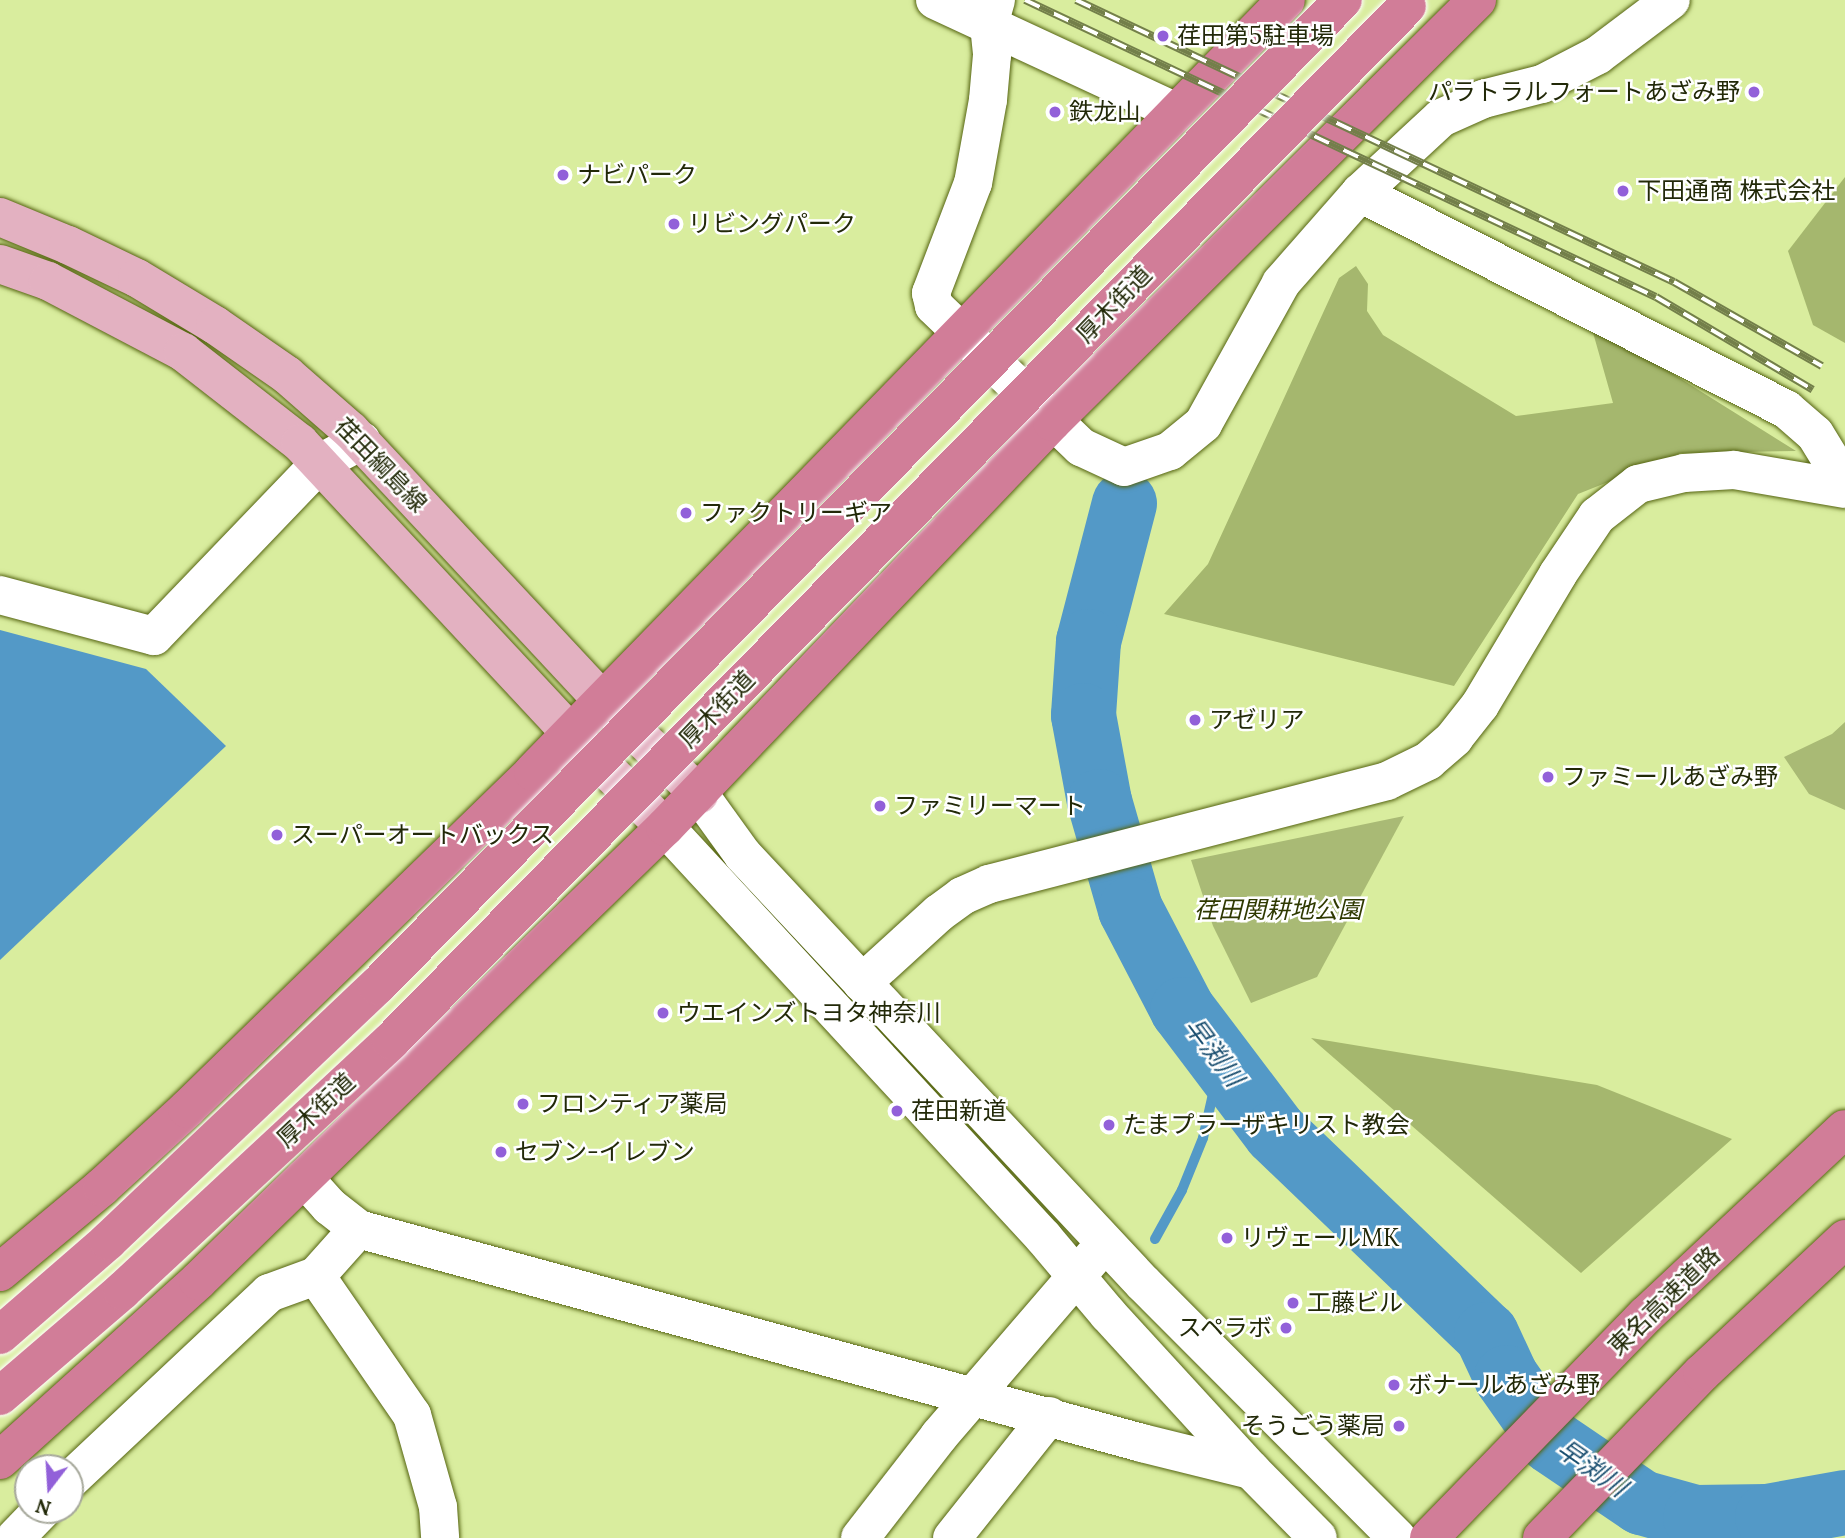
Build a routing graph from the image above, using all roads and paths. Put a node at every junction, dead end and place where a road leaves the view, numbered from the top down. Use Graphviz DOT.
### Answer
graph roads {
  1 [pos="935,0"];
  2 [pos="1286,0"];
  3 [pos="1343,0"];
  4 [pos="1413,0"];
  5 [pos="1477,0"];
  6 [pos="1671,0"];
  7 [pos="993,13"];
  8 [pos="1176,112"];
  9 [pos="1360,193"];
  10 [pos="0,217"];
  11 [pos="68,244"];
  12 [pos="0,264"];
  13 [pos="48,281"];
  14 [pos="961,333"];
  15 [pos="1052,422"];
  16 [pos="361,441"];
  17 [pos="320,463"];
  18 [pos="1845,483"];
  19 [pos="1845,489"];
  20 [pos="0,595"];
  21 [pos="603,701"];
  22 [pos="571,734"];
  23 [pos="699,794"];
  24 [pos="665,827"];
  25 [pos="862,983"];
  26 [pos="1845,1129"];
  27 [pos="304,1178"];
  28 [pos="358,1229"];
  29 [pos="1845,1239"];
  30 [pos="1105,1241"];
  31 [pos="0,1272"];
  32 [pos="316,1276"];
  33 [pos="1076,1277"];
  34 [pos="0,1335"];
  35 [pos="0,1396"];
  36 [pos="973,1397"];
  37 [pos="1049,1416"];
  38 [pos="0,1460"];
  39 [pos="84,1467"];
  40 [pos="1251,1470"];
  41 [pos="28,1524"];
  42 [pos="15,1538"];
  43 [pos="440,1538"];
  44 [pos="860,1538"];
  45 [pos="952,1538"];
  46 [pos="1318,1538"];
  47 [pos="1397,1538"];
  48 [pos="1429,1538"];
  49 [pos="1542,1538"];
  1 -- 7 [label="street"];
  2 -- 8 [label="highway"];
  3 -- 34 [label="highway, 厚木街道, bridge"];
  4 -- 35 [label="highway, 厚木街道, bridge"];
  5 -- 15 [label="highway"];
  6 -- 9 [label="street"];
  7 -- 8 [label="street"];
  7 -- 14 [label="street"];
  8 -- 14 [label="highway"];
  9 -- 15 [label="street"];
  9 -- 18 [label="street"];
  10 -- 11 [label="main road, 荏田綱島線"];
  11 -- 13 [label="street"];
  11 -- 16 [label="main road, 荏田綱島線"];
  12 -- 13 [label="main road, 荏田綱島線"];
  13 -- 17 [label="main road, 荏田綱島線"];
  14 -- 15 [label="street"];
  14 -- 21 [label="highway"];
  15 -- 23 [label="highway"];
  16 -- 17 [label="street"];
  16 -- 21 [label="main road, 荏田綱島線"];
  17 -- 20 [label="street"];
  17 -- 22 [label="main road, 荏田綱島線"];
  19 -- 25 [label="street"];
  21 -- 22 [label="highway"];
  21 -- 23 [label="main road, 荏田綱島線"];
  22 -- 24 [label="main road, 荏田綱島線"];
  22 -- 31 [label="highway"];
  23 -- 24 [label="highway"];
  23 -- 25 [label="street"];
  24 -- 27 [label="highway"];
  24 -- 33 [label="street"];
  25 -- 30 [label="street"];
  26 -- 48 [label="highway, 東名高速道路"];
  27 -- 28 [label="street"];
  27 -- 38 [label="highway"];
  28 -- 32 [label="street"];
  28 -- 36 [label="street"];
  29 -- 49 [label="highway"];
  30 -- 33 [label="street"];
  30 -- 47 [label="street"];
  32 -- 39 [label="street"];
  32 -- 43 [label="street"];
  33 -- 36 [label="street"];
  33 -- 40 [label="street"];
  36 -- 37 [label="street"];
  36 -- 44 [label="street"];
  37 -- 40 [label="street"];
  37 -- 45 [label="street"];
  40 -- 46 [label="street"];
  41 -- 42 [label="street"];
}
